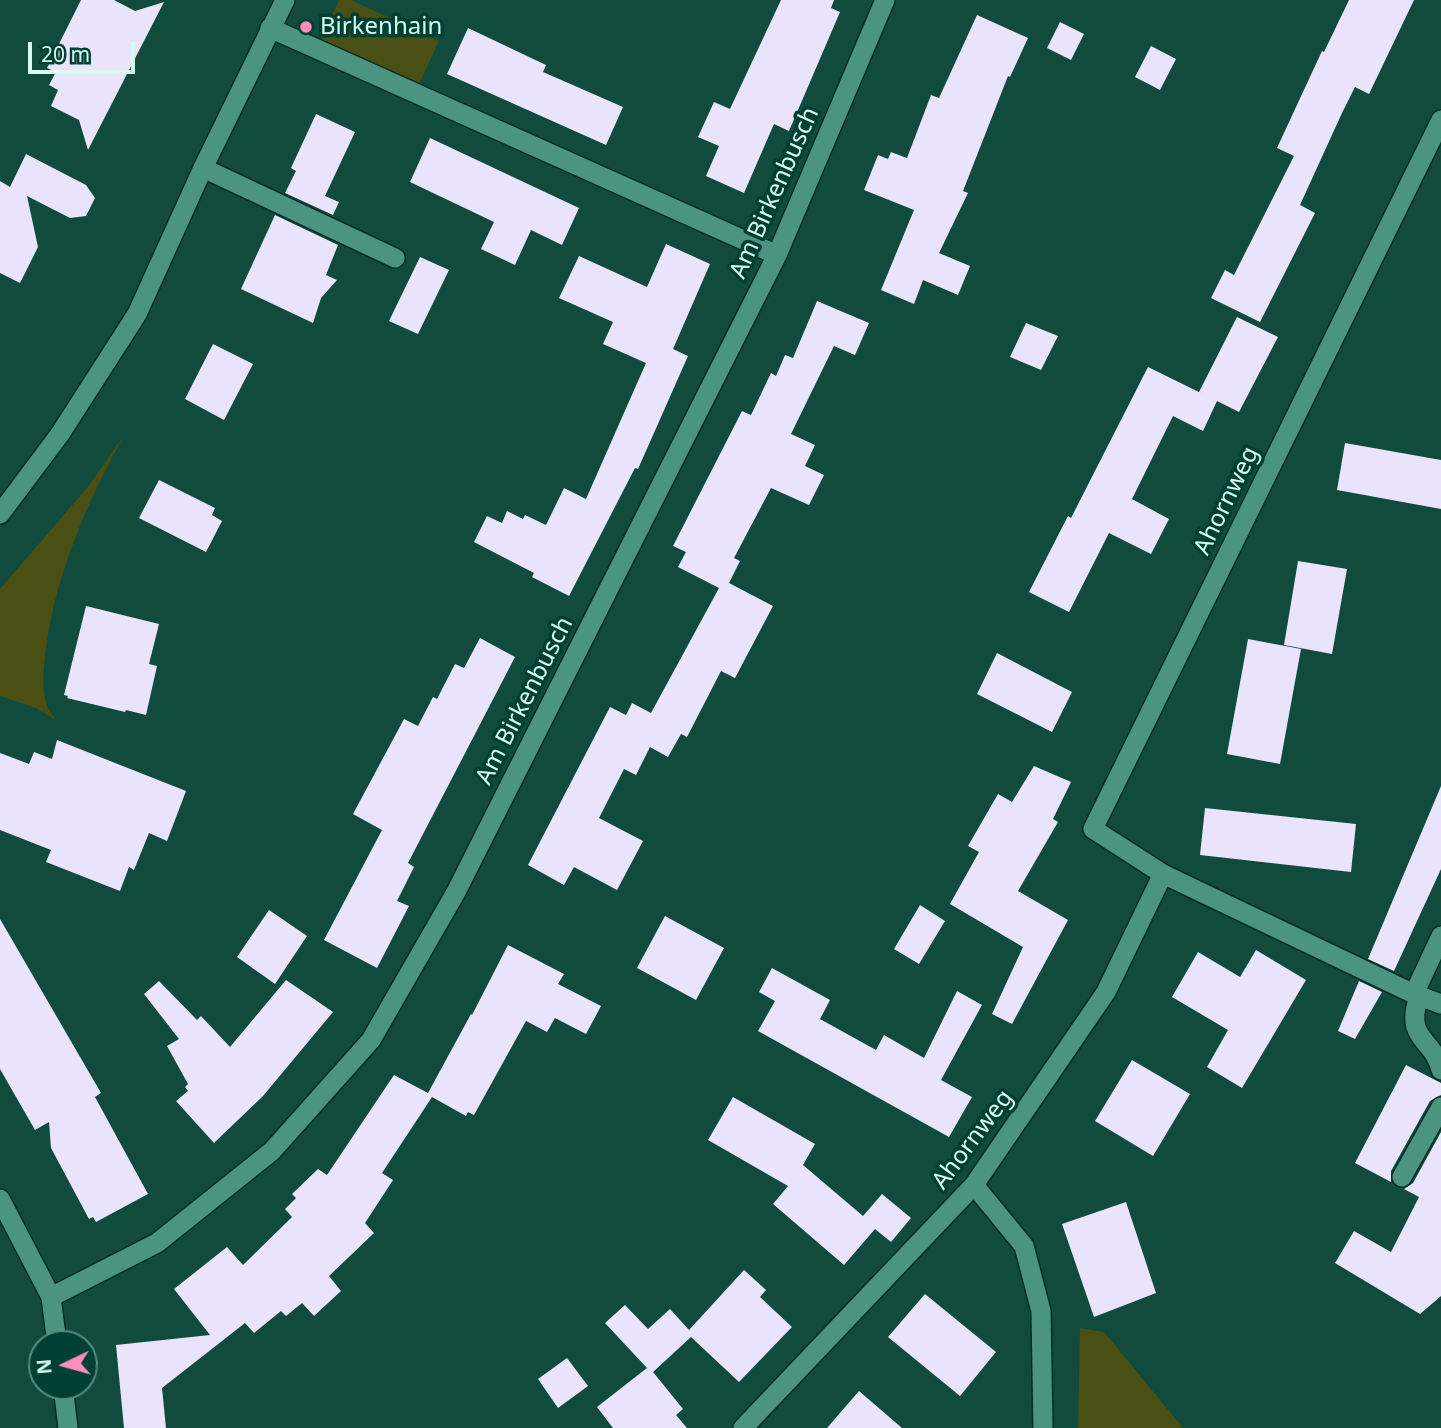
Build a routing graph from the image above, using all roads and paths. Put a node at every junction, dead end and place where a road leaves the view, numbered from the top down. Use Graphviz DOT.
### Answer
graph roads {
  1 [pos="285,0"];
  2 [pos="885,0"];
  3 [pos="270,28"];
  4 [pos="1441,120"];
  5 [pos="203,168"];
  6 [pos="777,255"];
  7 [pos="395,258"];
  8 [pos="0,514"];
  9 [pos="1163,874"];
  10 [pos="1441,936"];
  11 [pos="1417,995"];
  12 [pos="1441,1004"];
  13 [pos="1441,1070"];
  14 [pos="1441,1107"];
  15 [pos="1402,1177"];
  16 [pos="974,1185"];
  17 [pos="0,1199"];
  18 [pos="51,1297"];
  19 [pos="55,1330"];
  20 [pos="65,1400"];
  21 [pos="68,1428"];
  22 [pos="743,1428"];
  23 [pos="1043,1428"];
  1 -- 3 [label="street"];
  2 -- 6 [label="street, Am Birkenbusch"];
  3 -- 5 [label="street"];
  3 -- 6 [label="street"];
  4 -- 9 [label="street, Ahornweg"];
  5 -- 7 [label="street"];
  5 -- 8 [label="street"];
  6 -- 18 [label="street, Am Birkenbusch"];
  9 -- 11 [label="street, Ahornweg"];
  9 -- 16 [label="street, Ahornweg"];
  10 -- 11 [label="street"];
  11 -- 12 [label="street, Ahornweg"];
  11 -- 13 [label="street"];
  14 -- 15 [label="street"];
  16 -- 22 [label="street, Ahornweg"];
  16 -- 23 [label="street"];
  17 -- 18 [label="street"];
  18 -- 19 [label="street"];
  20 -- 21 [label="street"];
}
